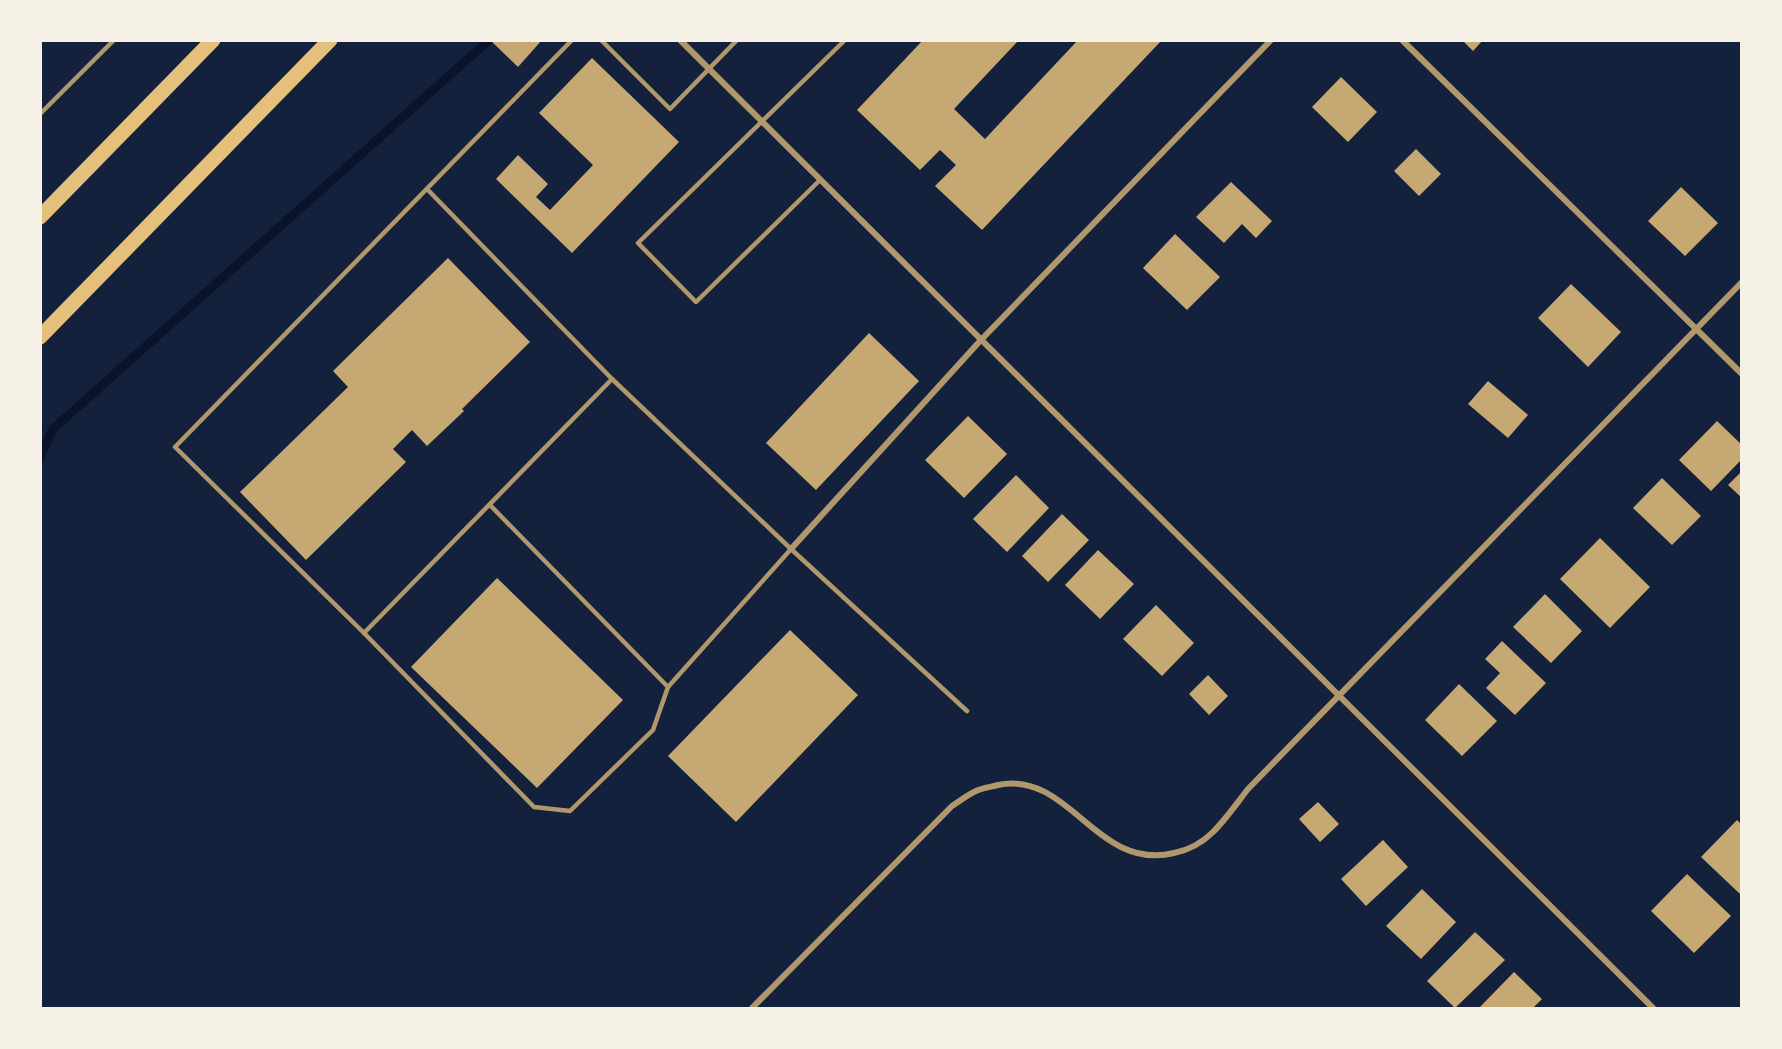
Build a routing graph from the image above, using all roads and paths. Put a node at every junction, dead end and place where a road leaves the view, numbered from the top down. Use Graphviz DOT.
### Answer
graph roads {
  1 [pos="114,40"];
  2 [pos="213,40"];
  3 [pos="330,40"];
  4 [pos="572,40"];
  5 [pos="602,40"];
  6 [pos="680,40"];
  7 [pos="737,40"];
  8 [pos="846,40"];
  9 [pos="1271,40"];
  10 [pos="1402,40"];
  11 [pos="709,69"];
  12 [pos="40,114"];
  13 [pos="761,122"];
  14 [pos="820,180"];
  15 [pos="427,189"];
  16 [pos="40,217"];
  17 [pos="1742,282"];
  18 [pos="1696,328"];
  19 [pos="40,337"];
  20 [pos="980,341"];
  21 [pos="1742,374"];
  22 [pos="612,379"];
  23 [pos="490,506"];
  24 [pos="791,549"];
  25 [pos="364,633"];
  26 [pos="668,687"];
  27 [pos="1338,696"];
  28 [pos="967,711"];
  29 [pos="752,1008"];
  30 [pos="1653,1008"];
  1 -- 12 [label="lane"];
  2 -- 16 [label="main road"];
  3 -- 19 [label="main road"];
  4 -- 15 [label="lane"];
  5 -- 11 [label="lane"];
  6 -- 11 [label="street"];
  7 -- 11 [label="lane"];
  8 -- 13 [label="lane"];
  9 -- 20 [label="street"];
  10 -- 18 [label="street"];
  11 -- 13 [label="street"];
  13 -- 14 [label="street"];
  13 -- 14 [label="lane"];
  14 -- 20 [label="street"];
  15 -- 22 [label="lane"];
  15 -- 25 [label="lane"];
  17 -- 18 [label="street"];
  18 -- 21 [label="street"];
  18 -- 27 [label="street"];
  20 -- 24 [label="street"];
  20 -- 27 [label="street"];
  22 -- 23 [label="lane"];
  22 -- 24 [label="lane"];
  23 -- 25 [label="lane"];
  23 -- 26 [label="lane"];
  24 -- 26 [label="lane"];
  24 -- 28 [label="lane"];
  25 -- 26 [label="lane"];
  27 -- 29 [label="street"];
  27 -- 30 [label="street"];
}
